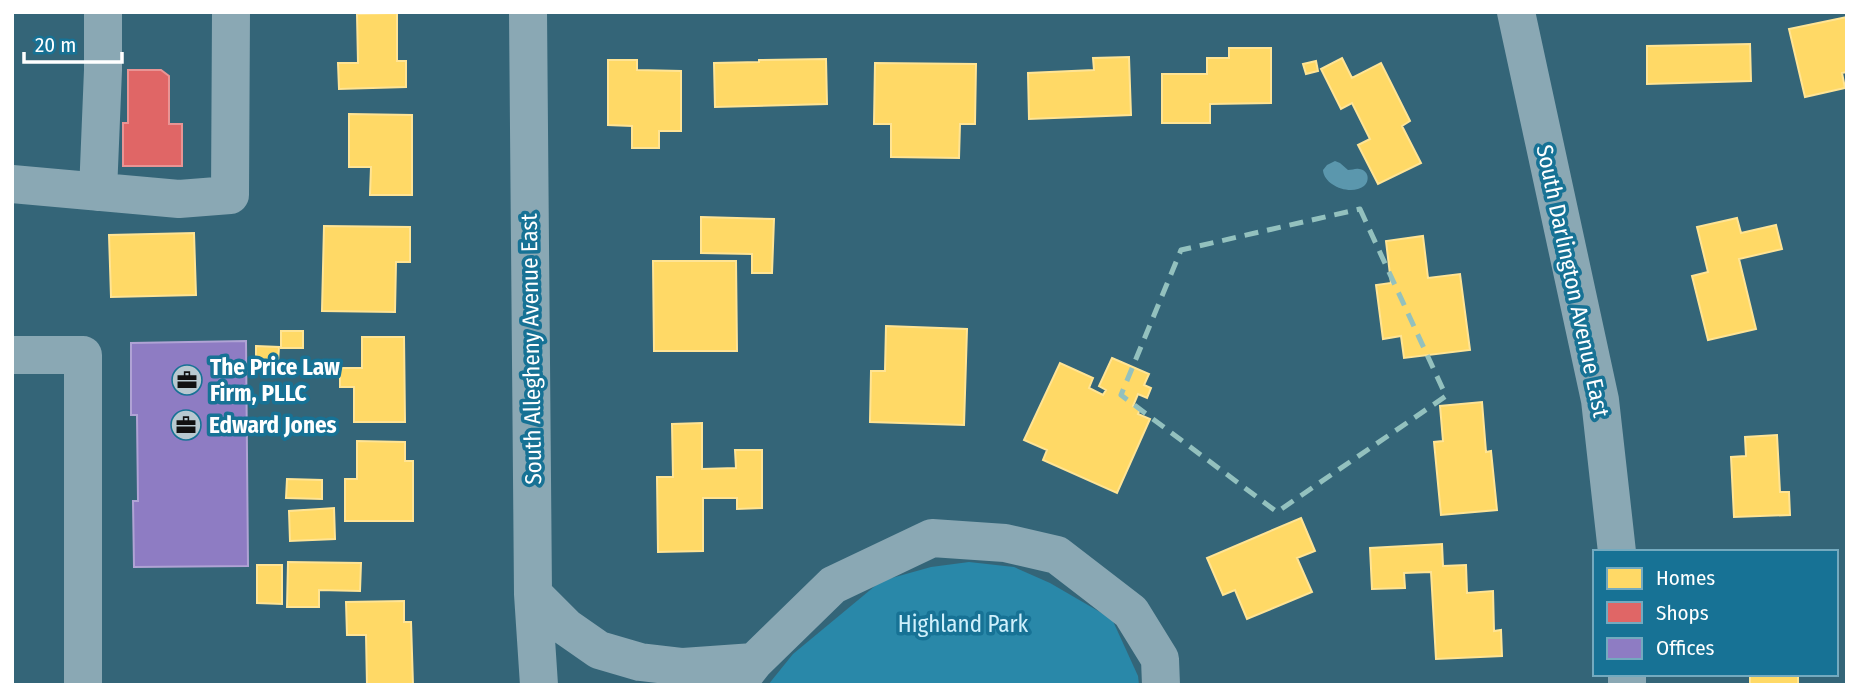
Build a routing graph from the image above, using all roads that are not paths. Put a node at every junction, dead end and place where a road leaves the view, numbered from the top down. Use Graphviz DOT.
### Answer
graph roads {
  1 [pos="103,12"];
  2 [pos="231,12"];
  3 [pos="528,12"];
  4 [pos="1516,12"];
  5 [pos="12,184"];
  6 [pos="98,192"];
  7 [pos="12,355"];
  8 [pos="1617,550"];
  9 [pos="533,594"];
  10 [pos="745,673"];
  11 [pos="83,685"];
  12 [pos="539,685"];
  13 [pos="1161,685"];
  1 -- 6 [label="street"];
  2 -- 6 [label="street"];
  3 -- 9 [label="street, South Allegheny Avenue East"];
  4 -- 8 [label="street, South Darlington Avenue East"];
  5 -- 6 [label="street"];
  7 -- 11 [label="street"];
  9 -- 10 [label="street"];
  9 -- 12 [label="street, South Allegheny Avenue East"];
  10 -- 13 [label="street"];
}
